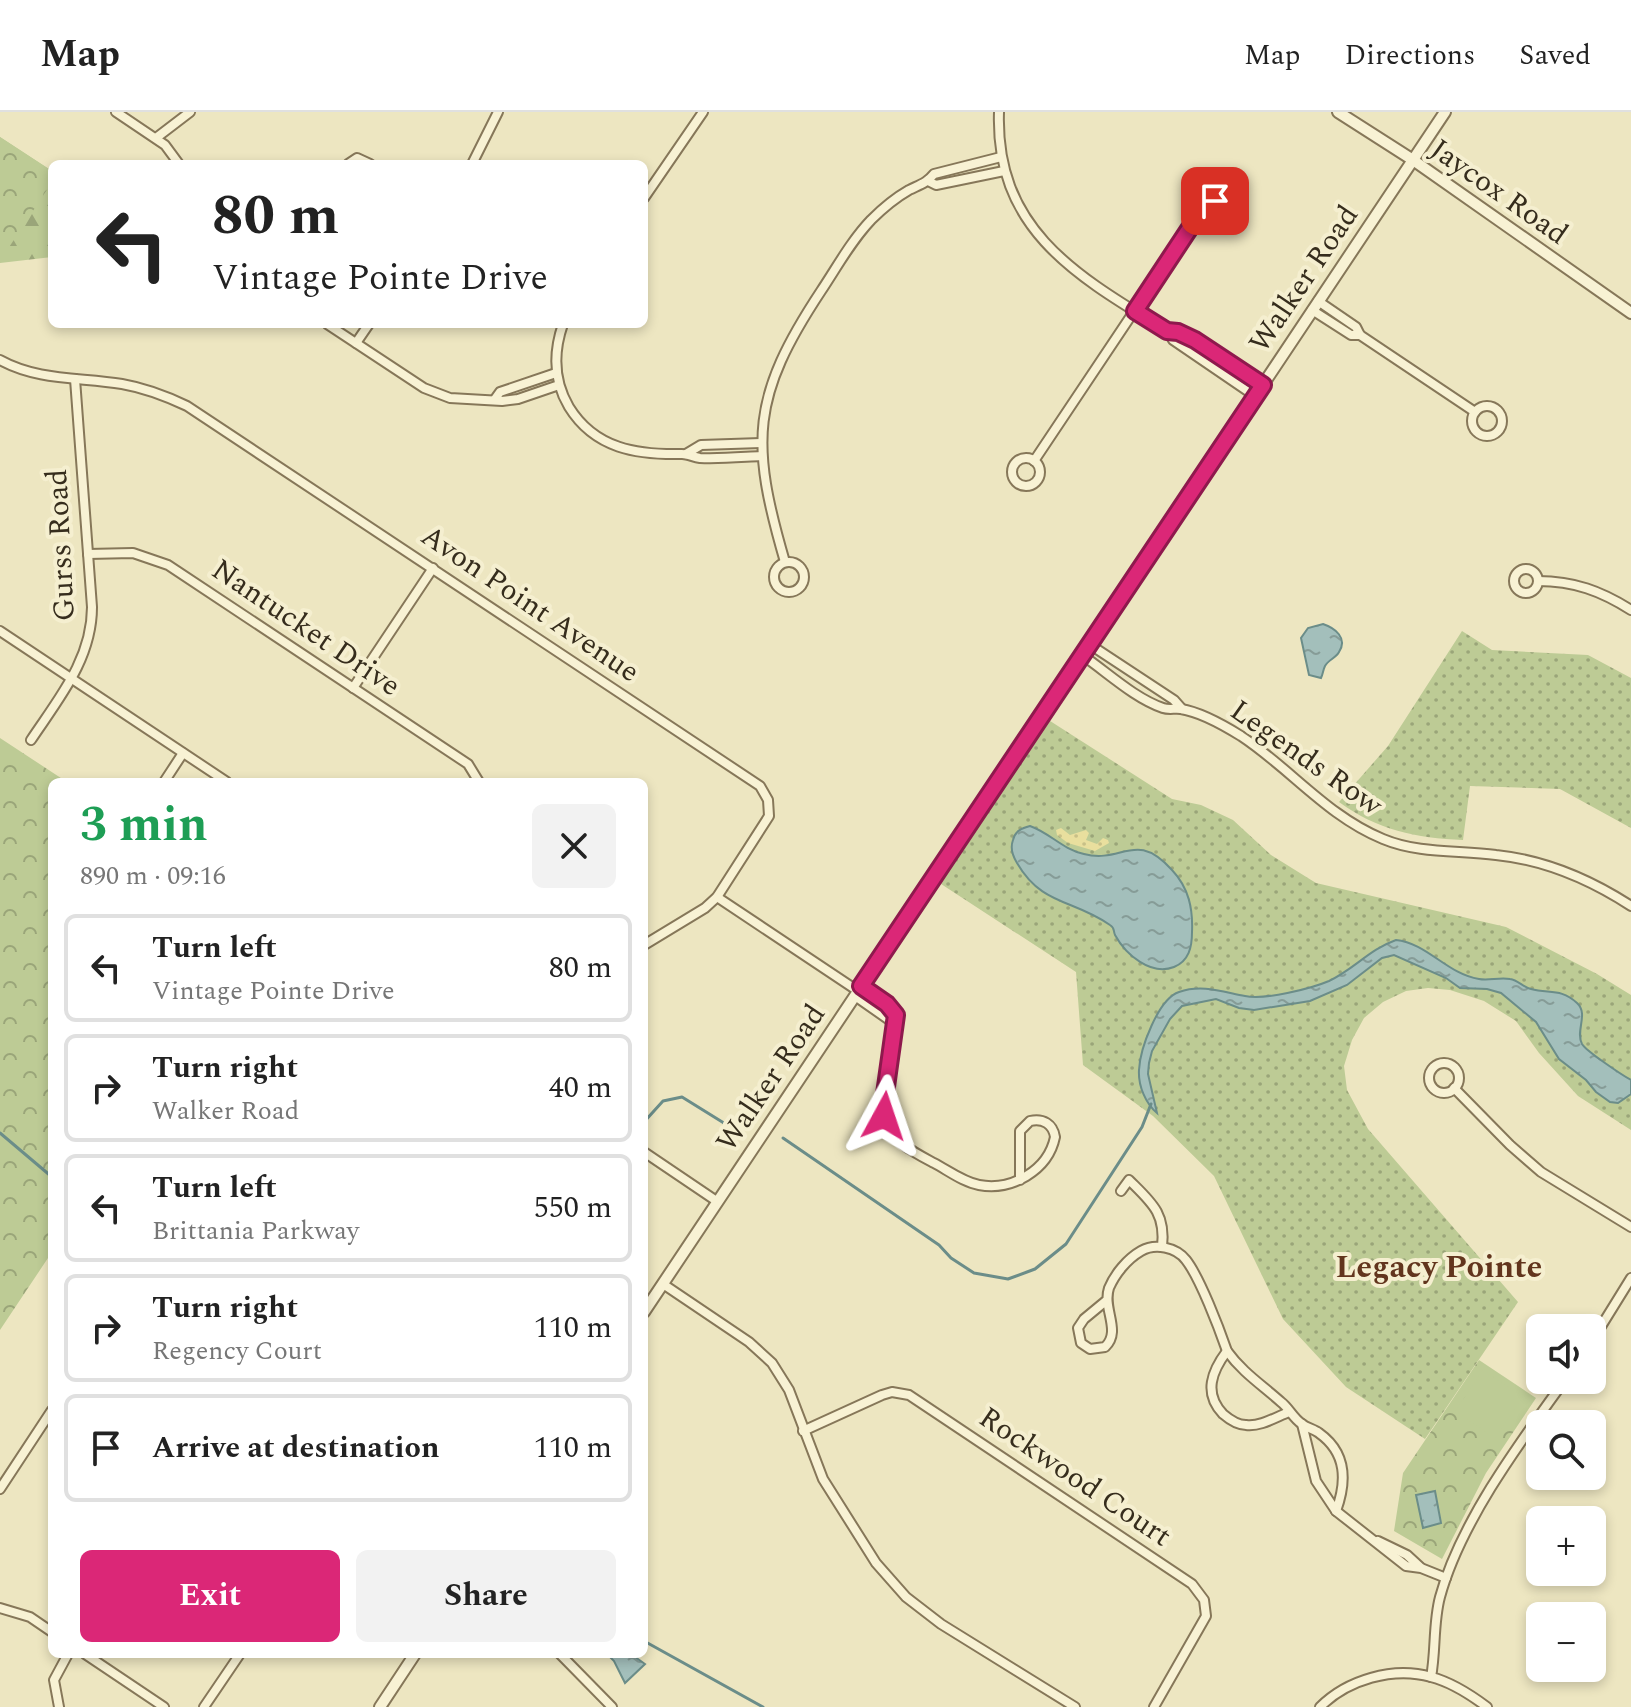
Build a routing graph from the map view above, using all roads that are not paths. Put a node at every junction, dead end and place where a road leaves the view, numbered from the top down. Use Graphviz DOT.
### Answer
graph roads {
  1 [pos="116,112"];
  2 [pos="190,112"];
  3 [pos="498,112"];
  4 [pos="999,112"];
  5 [pos="1338,112"];
  6 [pos="1445,112"];
  7 [pos="700,113"];
  8 [pos="156,138"];
  9 [pos="1001,157"];
  10 [pos="176,160"];
  11 [pos="474,160"];
  12 [pos="1413,160"];
  13 [pos="1004,171"];
  14 [pos="928,181"];
  15 [pos="648,192"];
  16 [pos="1209,199"];
  17 [pos="1315,306"];
  18 [pos="1135,311"];
  19 [pos="1631,313"];
  20 [pos="333,328"];
  21 [pos="366,328"];
  22 [pos="562,328"];
  23 [pos="1167,331"];
  24 [pos="356,343"];
  25 [pos="0,360"];
  26 [pos="556,373"];
  27 [pos="75,379"];
  28 [pos="559,385"];
  29 [pos="1263,385"];
  30 [pos="1255,396"];
  31 [pos="495,399"];
  32 [pos="1475,412"];
  33 [pos="761,443"];
  34 [pos="686,454"];
  35 [pos="761,456"];
  36 [pos="1034,461"];
  37 [pos="88,554"];
  38 [pos="785,562"];
  39 [pos="433,568"];
  40 [pos="1538,581"];
  41 [pos="1631,610"];
  42 [pos="0,631"];
  43 [pos="1089,644"];
  44 [pos="1082,655"];
  45 [pos="72,679"];
  46 [pos="353,688"];
  47 [pos="1183,709"];
  48 [pos="31,740"];
  49 [pos="183,753"];
  50 [pos="167,778"];
  51 [pos="221,778"];
  52 [pos="477,778"];
  53 [pos="717,897"];
  54 [pos="1631,906"];
  55 [pos="648,943"];
  56 [pos="858,991"];
  57 [pos="1454,1088"];
  58 [pos="648,1155"];
  59 [pos="1020,1180"];
  60 [pos="1121,1191"];
  61 [pos="718,1202"];
  62 [pos="1631,1227"];
  63 [pos="1162,1247"];
  64 [pos="1631,1278"];
  65 [pos="663,1284"];
  66 [pos="1107,1300"];
  67 [pos="648,1306"];
  68 [pos="1606,1318"];
  69 [pos="1227,1351"];
  70 [pos="1555,1394"];
  71 [pos="1289,1412"];
  72 [pos="48,1416"];
  73 [pos="1302,1424"];
  74 [pos="803,1431"];
  75 [pos="0,1489"];
  76 [pos="1336,1511"];
  77 [pos="1446,1578"];
  78 [pos="0,1608"];
  79 [pos="48,1629"];
  80 [pos="66,1658"];
  81 [pos="91,1658"];
  82 [pos="237,1658"];
  83 [pos="412,1658"];
  84 [pos="564,1658"];
  85 [pos="1431,1677"];
  86 [pos="59,1707"];
  87 [pos="164,1707"];
  88 [pos="204,1707"];
  89 [pos="380,1707"];
  90 [pos="612,1707"];
  91 [pos="1075,1707"];
  92 [pos="1154,1707"];
  93 [pos="1320,1707"];
  94 [pos="1487,1707"];
  1 -- 8 [label="street"];
  2 -- 8 [label="street"];
  3 -- 11 [label="street"];
  4 -- 9 [label="street"];
  5 -- 12 [label="street, Jaycox Road"];
  6 -- 12 [label="street, Walker Road"];
  7 -- 15 [label="street"];
  8 -- 10 [label="street"];
  9 -- 13 [label="street"];
  9 -- 14 [label="street"];
  12 -- 17 [label="street, Walker Road"];
  12 -- 19 [label="street, Jaycox Road"];
  13 -- 14 [label="street"];
  13 -- 18 [label="street"];
  14 -- 33 [label="street"];
  16 -- 18 [label="street"];
  17 -- 29 [label="street, Walker Road"];
  17 -- 32 [label="street"];
  18 -- 23 [label="street"];
  18 -- 36 [label="street"];
  20 -- 24 [label="street"];
  21 -- 24 [label="street"];
  22 -- 26 [label="street"];
  23 -- 29 [label="street"];
  23 -- 30 [label="street"];
  24 -- 31 [label="street"];
  25 -- 27 [label="street, Avon Point Avenue"];
  26 -- 28 [label="street"];
  26 -- 31 [label="street"];
  27 -- 37 [label="street, Gurss Road"];
  27 -- 39 [label="street, Avon Point Avenue"];
  28 -- 31 [label="street"];
  28 -- 34 [label="street"];
  29 -- 30 [label="street, Walker Road"];
  30 -- 43 [label="street, Walker Road"];
  33 -- 34 [label="street"];
  33 -- 35 [label="street"];
  34 -- 35 [label="street"];
  35 -- 38 [label="street"];
  37 -- 45 [label="street, Gurss Road"];
  37 -- 46 [label="street, Nantucket Drive"];
  39 -- 46 [label="street"];
  39 -- 53 [label="street, Avon Point Avenue"];
  40 -- 41 [label="street"];
  42 -- 45 [label="street"];
  43 -- 44 [label="street, Walker Road"];
  43 -- 47 [label="street, Legends Row"];
  44 -- 47 [label="street, Legends Row"];
  44 -- 56 [label="street, Walker Road"];
  45 -- 48 [label="street, Gurss Road"];
  45 -- 49 [label="street"];
  46 -- 52 [label="street, Nantucket Drive"];
  47 -- 54 [label="street, Legends Row"];
  49 -- 50 [label="street"];
  49 -- 51 [label="street"];
  53 -- 55 [label="street"];
  53 -- 56 [label="street"];
  56 -- 59 [label="street"];
  56 -- 61 [label="street, Walker Road"];
  57 -- 62 [label="street"];
  58 -- 61 [label="street"];
  59 -- 59 [label="street"];
  60 -- 63 [label="street"];
  61 -- 65 [label="street, Walker Road"];
  63 -- 66 [label="street"];
  63 -- 69 [label="street"];
  64 -- 68 [label="street"];
  65 -- 67 [label="street, Walker Road"];
  65 -- 74 [label="street"];
  66 -- 66 [label="street"];
  69 -- 71 [label="street"];
  69 -- 71 [label="street"];
  70 -- 77 [label="street"];
  71 -- 73 [label="street"];
  72 -- 75 [label="street"];
  73 -- 76 [label="street"];
  73 -- 76 [label="street"];
  74 -- 91 [label="street"];
  74 -- 92 [label="street, Rockwood Court"];
  76 -- 77 [label="street"];
  77 -- 85 [label="street"];
  78 -- 79 [label="street"];
  80 -- 86 [label="street"];
  81 -- 87 [label="street"];
  82 -- 88 [label="street"];
  83 -- 89 [label="street"];
  84 -- 90 [label="street"];
  85 -- 93 [label="street"];
  85 -- 94 [label="street"];
}
